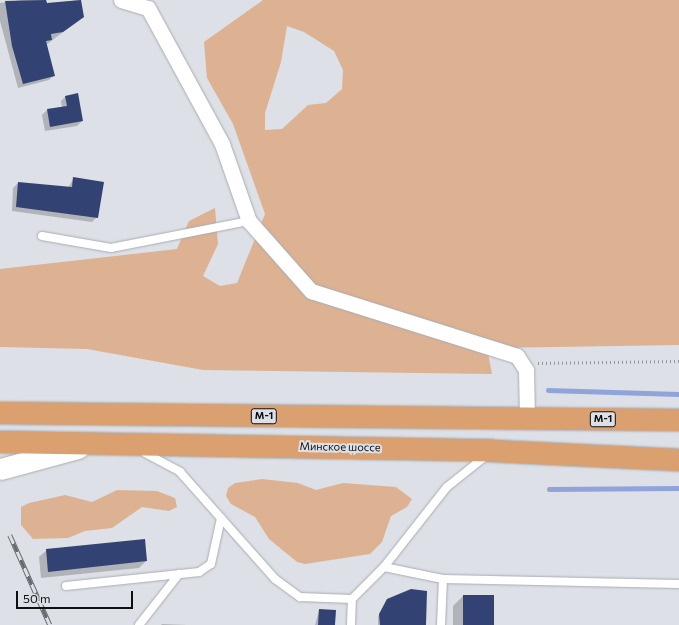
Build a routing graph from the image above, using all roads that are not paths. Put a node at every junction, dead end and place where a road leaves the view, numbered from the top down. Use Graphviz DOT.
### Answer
graph roads {
  1 [pos="121,0"];
  2 [pos="153,4"];
  3 [pos="249,221"];
  4 [pos="42,236"];
  5 [pos="0,413"];
  6 [pos="527,419"];
  7 [pos="679,420"];
  8 [pos="0,442"];
  9 [pos="109,443"];
  10 [pos="493,451"];
  11 [pos="679,460"];
  12 [pos="3,466"];
  13 [pos="221,518"];
  14 [pos="384,567"];
  15 [pos="179,574"];
  16 [pos="443,579"];
  17 [pos="679,584"];
  18 [pos="66,586"];
  19 [pos="352,599"];
  20 [pos="139,625"];
  21 [pos="351,625"];
  22 [pos="441,625"];
  1 -- 2 [label="street"];
  2 -- 3 [label="street"];
  3 -- 4 [label="lane"];
  3 -- 6 [label="street"];
  5 -- 6 [label="highway, М-1"];
  6 -- 7 [label="highway, М-1"];
  8 -- 9 [label="highway, Минское шоссе"];
  9 -- 10 [label="highway, Минское шоссе"];
  9 -- 12 [label="main road"];
  9 -- 13 [label="lane"];
  10 -- 11 [label="highway, Минское шоссе"];
  10 -- 14 [label="lane"];
  13 -- 15 [label="lane"];
  13 -- 19 [label="lane"];
  14 -- 16 [label="lane"];
  14 -- 19 [label="lane"];
  15 -- 18 [label="lane"];
  15 -- 20 [label="lane"];
  16 -- 17 [label="lane"];
  16 -- 22 [label="lane"];
  19 -- 21 [label="lane"];
}
